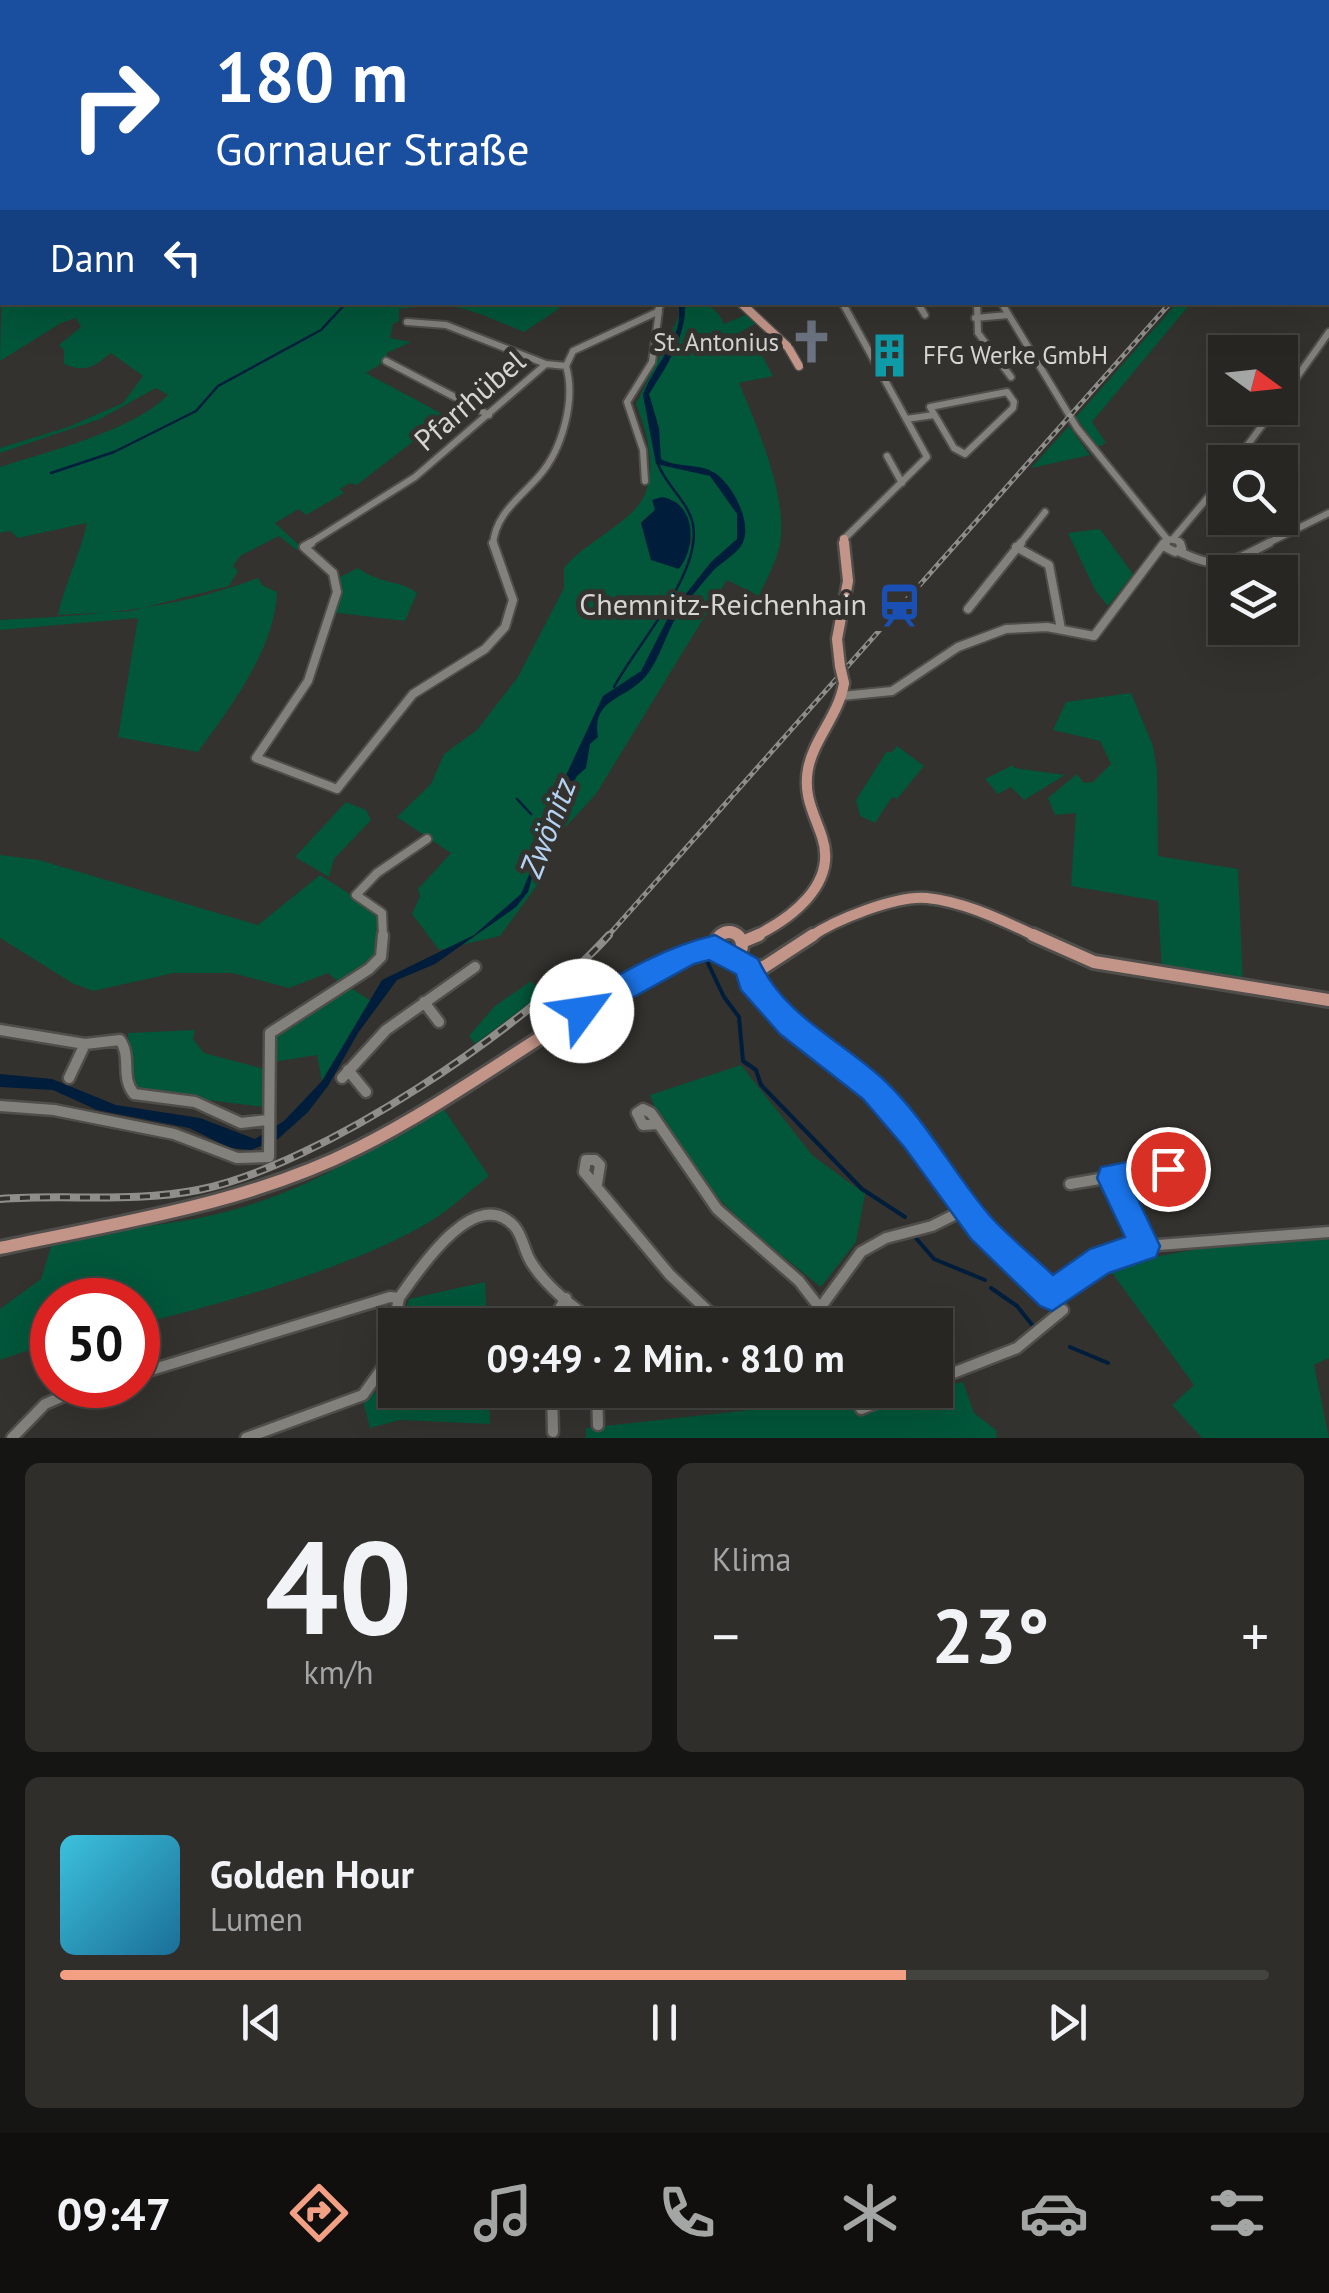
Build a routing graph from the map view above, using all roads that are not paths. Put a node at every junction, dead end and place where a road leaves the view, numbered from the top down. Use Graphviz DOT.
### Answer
graph roads {
  1 [pos="743,305"];
  2 [pos="844,305"];
  3 [pos="920,305"];
  4 [pos="977,305"];
  5 [pos="1003,305"];
  6 [pos="661,307"];
  7 [pos="925,315"];
  8 [pos="1008,315"];
  9 [pos="975,318"];
  10 [pos="407,322"];
  11 [pos="1329,332"];
  12 [pos="1034,357"];
  13 [pos="386,361"];
  14 [pos="996,361"];
  15 [pos="546,364"];
  16 [pos="566,366"];
  17 [pos="799,366"];
  18 [pos="1011,376"];
  19 [pos="1298,376"];
  20 [pos="934,415"];
  21 [pos="490,416"];
  22 [pos="906,419"];
  23 [pos="1263,425"];
  24 [pos="1248,445"];
  25 [pos="887,456"];
  26 [pos="645,481"];
  27 [pos="902,483"];
  28 [pos="1208,498"];
  29 [pos="1045,512"];
  30 [pos="1329,513"];
  31 [pos="844,539"];
  32 [pos="1173,544"];
  33 [pos="1016,547"];
  34 [pos="968,610"];
  35 [pos="1060,629"];
  36 [pos="844,689"];
  37 [pos="427,839"];
  38 [pos="742,942"];
  39 [pos="715,947"];
  40 [pos="735,957"];
  41 [pos="475,967"];
  42 [pos="748,968"];
  43 [pos="1329,1000"];
  44 [pos="424,1002"];
  45 [pos="439,1022"];
  46 [pos="0,1030"];
  47 [pos="85,1044"];
  48 [pos="69,1078"];
  49 [pos="366,1092"];
  50 [pos="0,1106"];
  51 [pos="267,1120"];
  52 [pos="657,1124"];
  53 [pos="1201,1162"];
  54 [pos="1168,1169"];
  55 [pos="1111,1178"];
  56 [pos="598,1184"];
  57 [pos="1070,1184"];
  58 [pos="1178,1196"];
  59 [pos="966,1209"];
  60 [pos="1329,1232"];
  61 [pos="1145,1246"];
  62 [pos="0,1248"];
  63 [pos="400,1298"];
  64 [pos="566,1298"];
  65 [pos="822,1304"];
  66 [pos="558,1308"];
  67 [pos="578,1308"];
  68 [pos="705,1308"];
  69 [pos="817,1308"];
  70 [pos="824,1308"];
  71 [pos="1063,1310"];
  72 [pos="160,1367"];
  73 [pos="953,1375"];
  74 [pos="40,1408"];
  75 [pos="552,1408"];
  76 [pos="597,1408"];
  77 [pos="598,1425"];
  78 [pos="553,1432"];
  79 [pos="12,1438"];
  80 [pos="246,1438"];
  1 -- 17 [label="main road"];
  2 -- 22 [label="street"];
  3 -- 7 [label="street"];
  4 -- 9 [label="street"];
  5 -- 8 [label="street"];
  6 -- 16 [label="street, Pfarrhübel"];
  6 -- 26 [label="street"];
  8 -- 9 [label="street"];
  8 -- 12 [label="street"];
  9 -- 14 [label="street"];
  10 -- 15 [label="street"];
  11 -- 19 [label="street"];
  12 -- 14 [label="street"];
  12 -- 32 [label="street"];
  13 -- 21 [label="street"];
  14 -- 18 [label="street"];
  15 -- 16 [label="street, Pfarrhübel"];
  15 -- 21 [label="street, Pfarrhübel"];
  16 -- 21 [label="street, Pfarrhübel"];
  20 -- 20 [label="street"];
  20 -- 22 [label="street"];
  22 -- 27 [label="street"];
  23 -- 24 [label="street"];
  25 -- 27 [label="street"];
  27 -- 31 [label="street"];
  28 -- 32 [label="street"];
  29 -- 33 [label="street"];
  30 -- 32 [label="street"];
  31 -- 36 [label="main road, bridge"];
  32 -- 35 [label="street"];
  33 -- 34 [label="street"];
  33 -- 35 [label="street"];
  35 -- 36 [label="street"];
  36 -- 38 [label="main road"];
  37 -- 51 [label="street"];
  38 -- 39 [label="main road"];
  38 -- 40 [label="main road"];
  39 -- 40 [label="main road"];
  39 -- 62 [label="main road"];
  40 -- 42 [label="main road"];
  41 -- 44 [label="street"];
  42 -- 43 [label="main road"];
  42 -- 59 [label="street"];
  44 -- 45 [label="street"];
  44 -- 49 [label="street"];
  46 -- 47 [label="street"];
  47 -- 48 [label="street"];
  47 -- 51 [label="street"];
  50 -- 51 [label="street"];
  52 -- 65 [label="street"];
  53 -- 54 [label="street"];
  54 -- 55 [label="street"];
  54 -- 58 [label="street"];
  55 -- 57 [label="street"];
  55 -- 61 [label="street"];
  56 -- 68 [label="street"];
  59 -- 61 [label="street"];
  59 -- 65 [label="street"];
  60 -- 61 [label="street"];
  63 -- 64 [label="street"];
  63 -- 72 [label="street"];
  63 -- 80 [label="street"];
  64 -- 66 [label="street"];
  64 -- 67 [label="street"];
  65 -- 69 [label="street"];
  65 -- 70 [label="street"];
  71 -- 73 [label="street"];
  74 -- 79 [label="street"];
  75 -- 78 [label="street"];
  76 -- 77 [label="street"];
}
